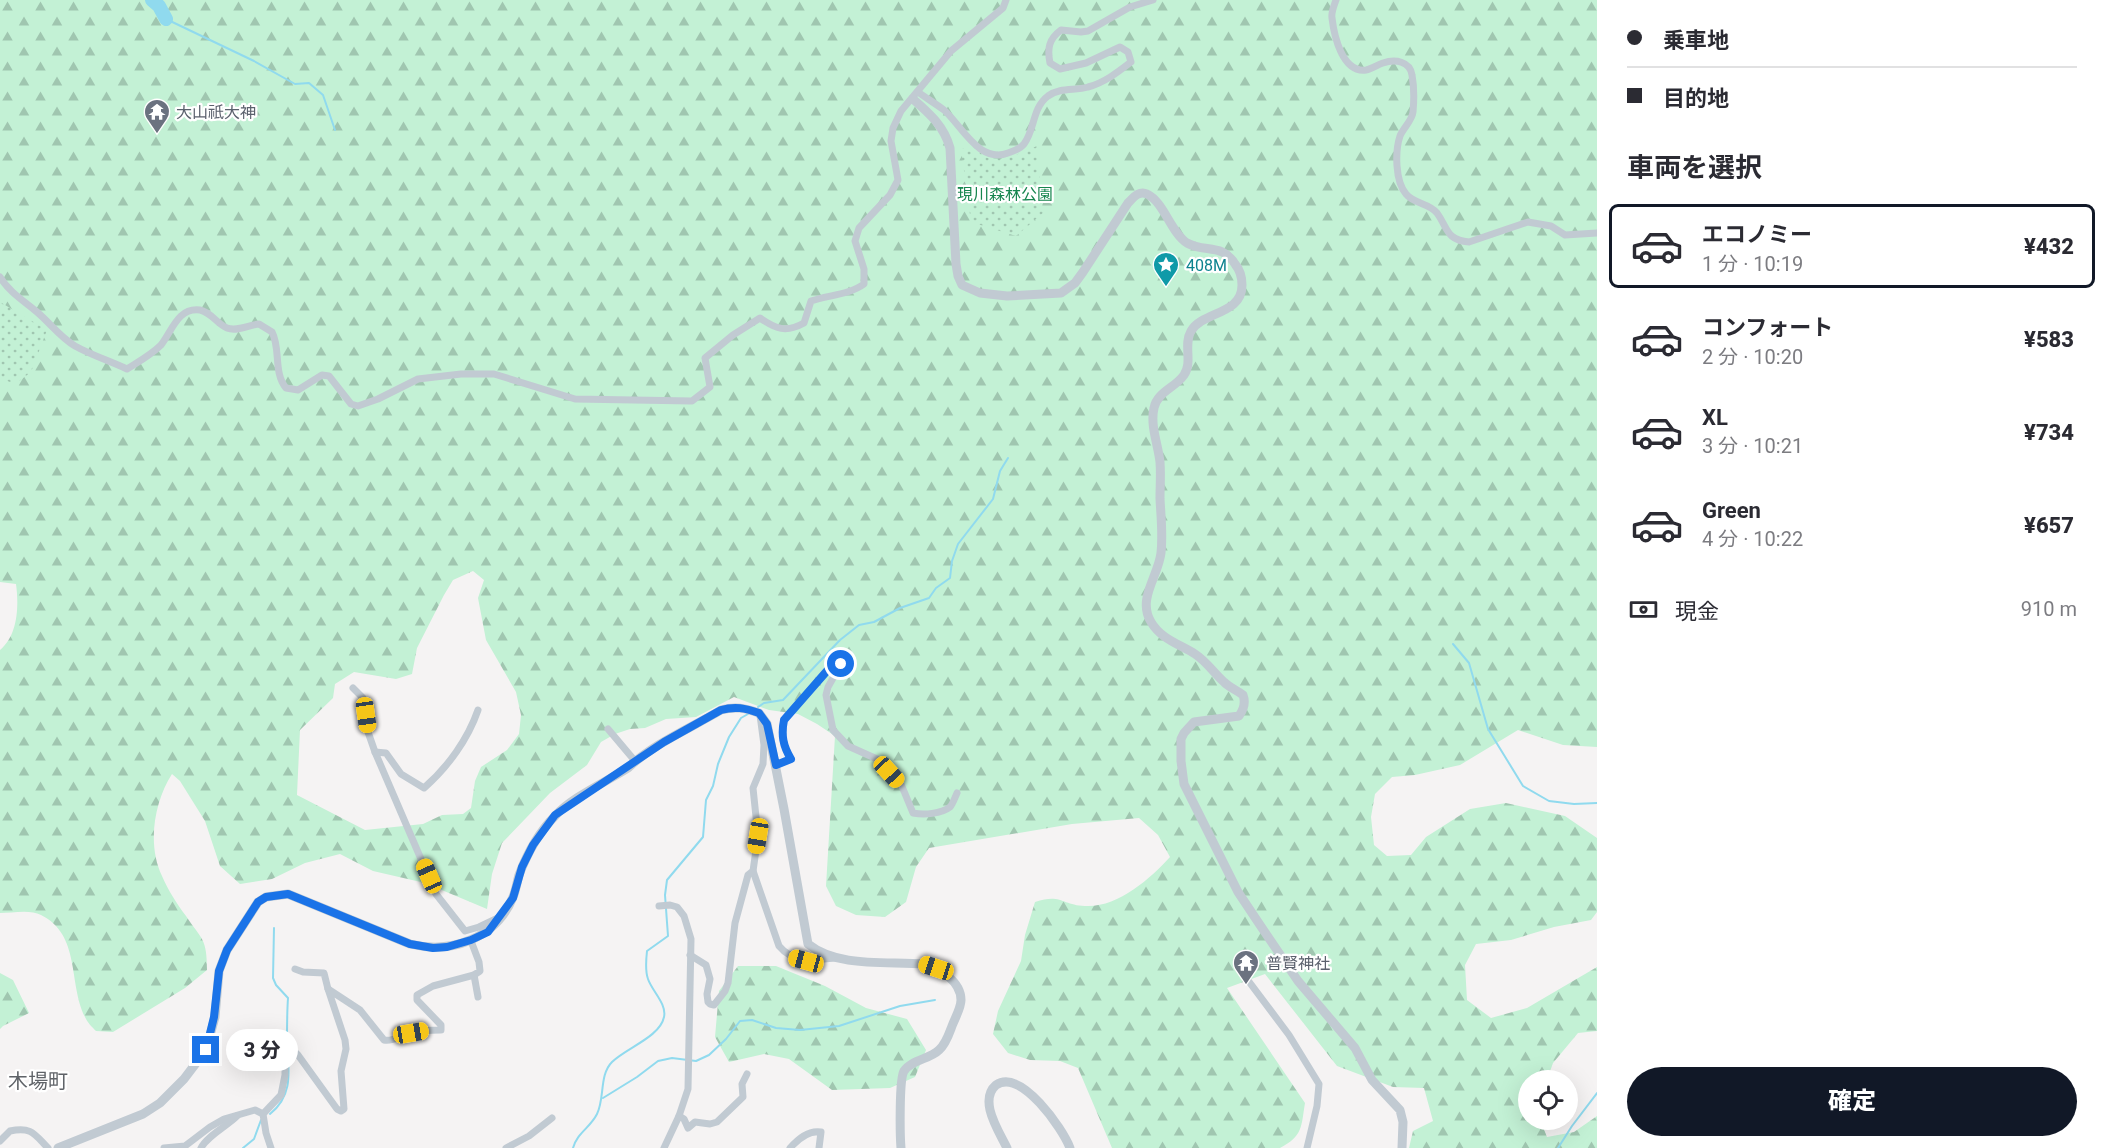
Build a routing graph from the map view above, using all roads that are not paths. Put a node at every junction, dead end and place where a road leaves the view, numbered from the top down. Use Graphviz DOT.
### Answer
graph roads {
  1 [pos="1006,0"];
  2 [pos="1153,0"];
  3 [pos="1336,0"];
  4 [pos="915,96"];
  5 [pos="1597,233"];
  6 [pos="0,277"];
  7 [pos="352,688"];
  8 [pos="478,710"];
  9 [pos="759,713"];
  10 [pos="608,729"];
  11 [pos="375,752"];
  12 [pos="635,761"];
  13 [pos="776,765"];
  14 [pos="957,793"];
  15 [pos="753,871"];
  16 [pos="664,905"];
  17 [pos="500,917"];
  18 [pos="471,940"];
  19 [pos="690,955"];
  20 [pos="839,958"];
  21 [pos="295,969"];
  22 [pos="474,975"];
  23 [pos="1247,979"];
  24 [pos="328,989"];
  25 [pos="478,997"];
  26 [pos="747,1074"];
  27 [pos="239,1114"];
  28 [pos="263,1114"];
  29 [pos="679,1116"];
  30 [pos="552,1118"];
  31 [pos="0,1141"];
  32 [pos="900,1147"];
  33 [pos="48,1148"];
  34 [pos="58,1148"];
  35 [pos="164,1148"];
  36 [pos="201,1148"];
  37 [pos="271,1148"];
  38 [pos="506,1148"];
  39 [pos="664,1148"];
  40 [pos="790,1148"];
  41 [pos="819,1148"];
  42 [pos="1007,1148"];
  43 [pos="1070,1148"];
  44 [pos="1307,1148"];
  45 [pos="1402,1148"];
  1 -- 4 [label="street"];
  2 -- 4 [label="street"];
  3 -- 5 [label="street"];
  4 -- 6 [label="street"];
  4 -- 45 [label="street"];
  7 -- 11 [label="street"];
  8 -- 11 [label="street"];
  9 -- 12 [label="street"];
  9 -- 13 [label="street"];
  9 -- 15 [label="street"];
  10 -- 12 [label="street"];
  11 -- 17 [label="street"];
  12 -- 17 [label="street"];
  13 -- 14 [label="street"];
  13 -- 20 [label="street"];
  15 -- 19 [label="street"];
  15 -- 20 [label="street"];
  16 -- 19 [label="street"];
  17 -- 18 [label="street"];
  18 -- 22 [label="street"];
  18 -- 34 [label="street"];
  19 -- 29 [label="street"];
  20 -- 32 [label="street"];
  21 -- 24 [label="street"];
  22 -- 24 [label="street"];
  22 -- 25 [label="street"];
  23 -- 44 [label="street"];
  24 -- 28 [label="street"];
  26 -- 29 [label="street"];
  27 -- 28 [label="street"];
  27 -- 35 [label="street"];
  27 -- 36 [label="street"];
  28 -- 37 [label="street"];
  29 -- 39 [label="street"];
  30 -- 38 [label="street"];
  31 -- 33 [label="street"];
  40 -- 41 [label="street"];
  42 -- 43 [label="street"];
}
